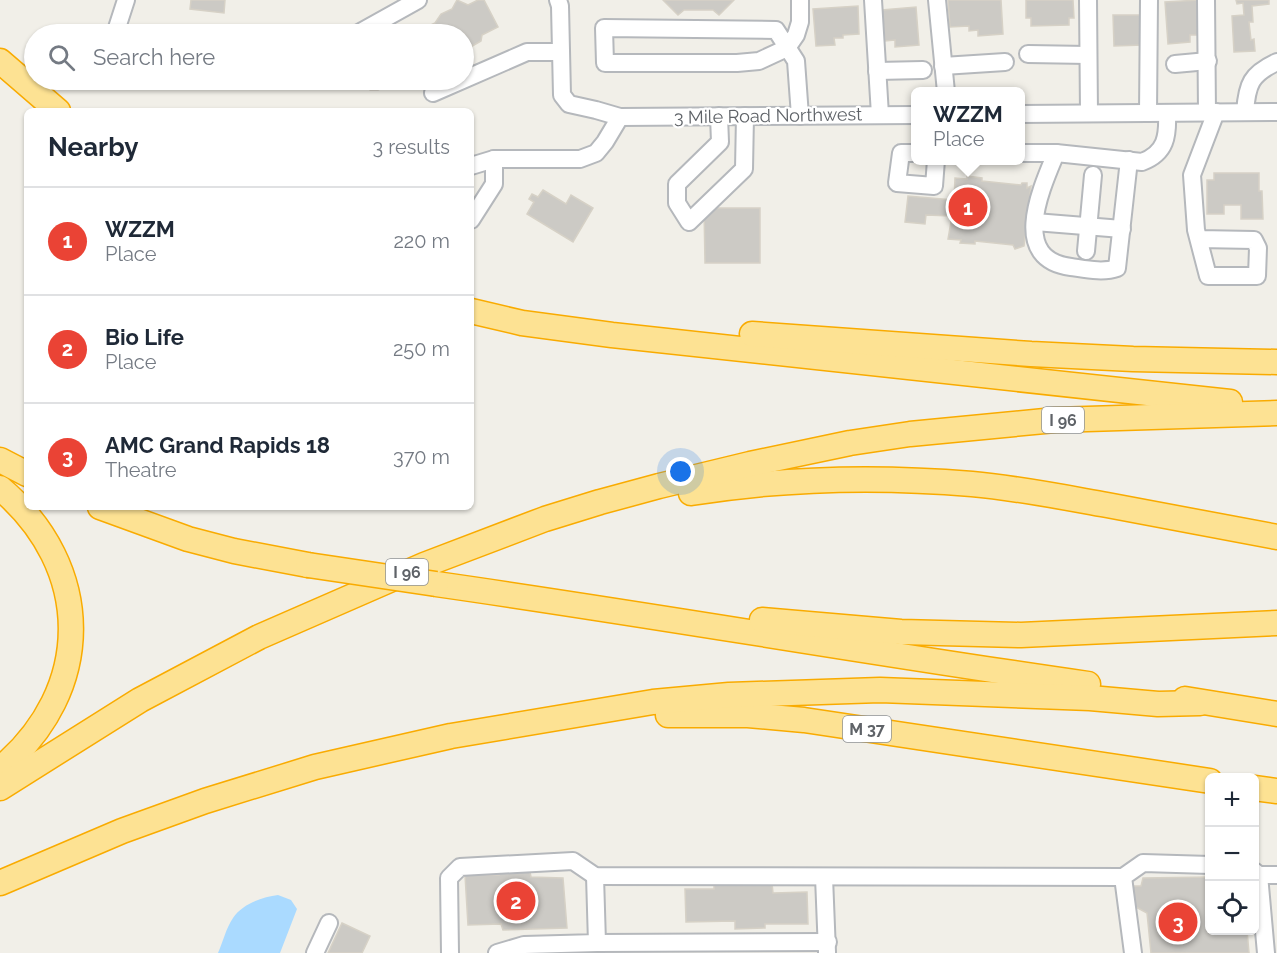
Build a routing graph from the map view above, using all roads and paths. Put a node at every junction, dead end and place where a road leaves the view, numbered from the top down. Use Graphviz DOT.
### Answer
graph roads {
  1 [pos="126,0"];
  2 [pos="418,0"];
  3 [pos="558,0"];
  4 [pos="800,0"];
  5 [pos="873,0"];
  6 [pos="936,0"];
  7 [pos="1088,0"];
  8 [pos="1149,0"];
  9 [pos="1206,0"];
  10 [pos="118,24"];
  11 [pos="375,24"];
  12 [pos="788,48"];
  13 [pos="561,52"];
  14 [pos="1028,54"];
  15 [pos="1088,55"];
  16 [pos="0,61"];
  17 [pos="1005,62"];
  18 [pos="1208,62"];
  19 [pos="1277,62"];
  20 [pos="1175,64"];
  21 [pos="943,66"];
  22 [pos="923,70"];
  23 [pos="878,71"];
  24 [pos="474,75"];
  25 [pos="24,82"];
  26 [pos="945,87"];
  27 [pos="34,90"];
  28 [pos="440,90"];
  29 [pos="433,93"];
  30 [pos="55,108"];
  31 [pos="1212,112"];
  32 [pos="1245,112"];
  33 [pos="1277,112"];
  34 [pos="1089,113"];
  35 [pos="1148,113"];
  36 [pos="1167,113"];
  37 [pos="1025,114"];
  38 [pos="880,115"];
  39 [pos="911,115"];
  40 [pos="719,116"];
  41 [pos="745,116"];
  42 [pos="800,116"];
  43 [pos="620,117"];
  44 [pos="911,153"];
  45 [pos="1025,153"];
  46 [pos="1056,153"];
  47 [pos="495,159"];
  48 [pos="1129,160"];
  49 [pos="474,165"];
  50 [pos="936,165"];
  51 [pos="1093,175"];
  52 [pos="474,215"];
  53 [pos="1035,222"];
  54 [pos="1088,226"];
  55 [pos="1122,229"];
  56 [pos="1199,239"];
  57 [pos="1086,251"];
  58 [pos="474,312"];
  59 [pos="522,323"];
  60 [pos="1277,362"];
  61 [pos="1277,407"];
  62 [pos="1277,413"];
  63 [pos="0,459"];
  64 [pos="24,472"];
  65 [pos="0,488"];
  66 [pos="108,510"];
  67 [pos="545,519"];
  68 [pos="1277,537"];
  69 [pos="661,618"];
  70 [pos="1277,623"];
  71 [pos="1200,703"];
  72 [pos="1277,714"];
  73 [pos="521,724"];
  74 [pos="0,769"];
  75 [pos="1205,780"];
  76 [pos="0,788"];
  77 [pos="1259,789"];
  78 [pos="1277,791"];
  79 [pos="1205,865"];
  80 [pos="1259,873"];
  81 [pos="1277,875"];
  82 [pos="595,876"];
  83 [pos="824,877"];
  84 [pos="1123,877"];
  85 [pos="1257,881"];
  86 [pos="0,883"];
  87 [pos="329,923"];
  88 [pos="597,943"];
  89 [pos="524,949"];
  90 [pos="833,950"];
  91 [pos="315,953"];
  92 [pos="450,953"];
  93 [pos="497,953"];
  94 [pos="1132,953"];
  95 [pos="1266,953"];
  1 -- 10 [label="street"];
  2 -- 11 [label="street"];
  3 -- 13 [label="street, 3 Mile Road Northwest"];
  4 -- 12 [label="street"];
  5 -- 23 [label="street"];
  6 -- 21 [label="street"];
  7 -- 15 [label="street"];
  8 -- 35 [label="street"];
  9 -- 18 [label="street"];
  12 -- 12 [label="street"];
  12 -- 42 [label="street"];
  13 -- 24 [label="street"];
  13 -- 43 [label="street, 3 Mile Road Northwest"];
  14 -- 15 [label="street"];
  15 -- 34 [label="street"];
  16 -- 25 [label="highway"];
  17 -- 21 [label="street"];
  18 -- 20 [label="street"];
  18 -- 31 [label="street"];
  19 -- 32 [label="street"];
  21 -- 26 [label="street"];
  22 -- 23 [label="street"];
  23 -- 38 [label="street"];
  27 -- 30 [label="highway"];
  28 -- 29 [label="street"];
  31 -- 32 [label="street"];
  31 -- 36 [label="street"];
  31 -- 56 [label="street"];
  32 -- 33 [label="street"];
  34 -- 35 [label="street"];
  34 -- 37 [label="street"];
  35 -- 36 [label="street"];
  36 -- 48 [label="street"];
  38 -- 39 [label="street, 3 Mile Road Northwest"];
  38 -- 42 [label="street, 3 Mile Road Northwest"];
  40 -- 41 [label="street, 3 Mile Road Northwest"];
  40 -- 41 [label="street"];
  40 -- 43 [label="street, 3 Mile Road Northwest"];
  41 -- 42 [label="street, 3 Mile Road Northwest"];
  43 -- 47 [label="street"];
  44 -- 50 [label="street"];
  45 -- 46 [label="street"];
  46 -- 48 [label="street"];
  46 -- 53 [label="street"];
  47 -- 49 [label="street"];
  47 -- 52 [label="street"];
  48 -- 55 [label="street"];
  51 -- 54 [label="street"];
  53 -- 54 [label="street"];
  53 -- 55 [label="street"];
  54 -- 55 [label="street"];
  54 -- 57 [label="street"];
  58 -- 59 [label="highway"];
  59 -- 60 [label="highway"];
  59 -- 61 [label="highway"];
  62 -- 67 [label="highway, I 96"];
  63 -- 64 [label="highway"];
  65 -- 74 [label="highway"];
  66 -- 69 [label="highway, bridge"];
  67 -- 68 [label="highway"];
  67 -- 76 [label="highway, I 96"];
  69 -- 70 [label="highway"];
  69 -- 71 [label="highway"];
  71 -- 72 [label="highway"];
  71 -- 73 [label="highway"];
  73 -- 75 [label="highway, M 37"];
  73 -- 86 [label="highway"];
  77 -- 78 [label="highway"];
  79 -- 84 [label="street"];
  80 -- 81 [label="street"];
  82 -- 83 [label="street"];
  82 -- 88 [label="street"];
  82 -- 92 [label="street"];
  83 -- 84 [label="street"];
  83 -- 90 [label="street"];
  84 -- 94 [label="street"];
  85 -- 95 [label="street"];
  87 -- 91 [label="street"];
  88 -- 89 [label="street"];
  88 -- 90 [label="street"];
  89 -- 93 [label="street"];
}
